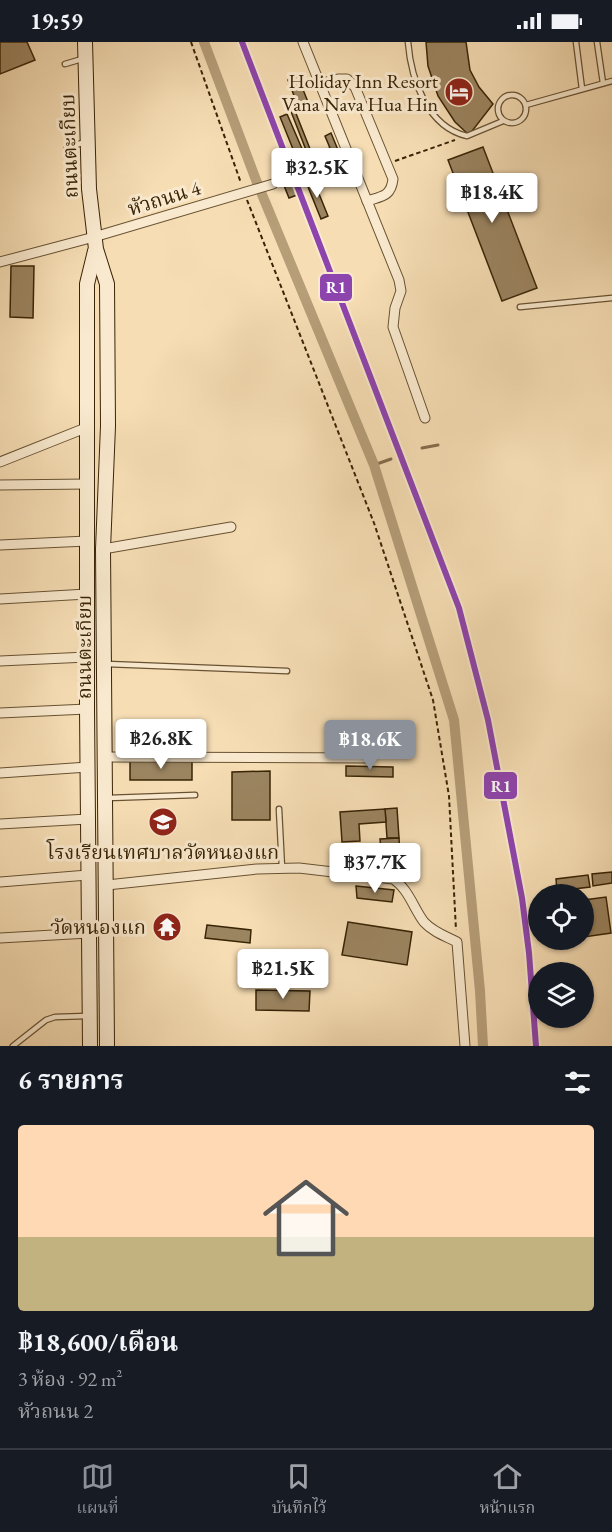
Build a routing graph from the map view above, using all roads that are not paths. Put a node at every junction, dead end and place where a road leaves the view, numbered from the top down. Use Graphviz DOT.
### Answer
graph roads {
  1 [pos="85,42"];
  2 [pos="303,42"];
  3 [pos="408,42"];
  4 [pos="576,42"];
  5 [pos="597,42"];
  6 [pos="86,57"];
  7 [pos="65,64"];
  8 [pos="612,81"];
  9 [pos="603,83"];
  10 [pos="319,84"];
  11 [pos="582,89"];
  12 [pos="526,105"];
  13 [pos="503,120"];
  14 [pos="87,142"];
  15 [pos="67,148"];
  16 [pos="273,184"];
  17 [pos="368,201"];
  18 [pos="95,243"];
  19 [pos="1,260"];
  20 [pos="612,298"];
  21 [pos="520,307"];
  22 [pos="426,418"];
  23 [pos="108,426"];
  24 [pos="88,427"];
  25 [pos="0,462"];
  26 [pos="88,484"];
  27 [pos="0,485"];
  28 [pos="88,507"];
  29 [pos="106,507"];
  30 [pos="231,527"];
  31 [pos="87,541"];
  32 [pos="0,544"];
  33 [pos="103,549"];
  34 [pos="87,594"];
  35 [pos="0,599"];
  36 [pos="87,657"];
  37 [pos="0,660"];
  38 [pos="104,664"];
  39 [pos="287,671"];
  40 [pos="87,709"];
  41 [pos="0,713"];
  42 [pos="104,757"];
  43 [pos="370,758"];
  44 [pos="88,767"];
  45 [pos="0,773"];
  46 [pos="195,795"];
  47 [pos="106,798"];
  48 [pos="279,809"];
  49 [pos="88,819"];
  50 [pos="0,824"];
  51 [pos="282,868"];
  52 [pos="106,870"];
  53 [pos="88,873"];
  54 [pos="0,882"];
  55 [pos="107,885"];
  56 [pos="89,933"];
  57 [pos="0,938"];
  58 [pos="90,1016"];
  59 [pos="13,1046"];
  60 [pos="90,1046"];
  61 [pos="107,1046"];
  62 [pos="465,1046"];
  1 -- 6 [label="street, ถนนตะเกียบ"];
  2 -- 10 [label="street"];
  3 -- 13 [label="lane"];
  4 -- 11 [label="lane"];
  5 -- 9 [label="lane"];
  6 -- 7 [label="lane"];
  6 -- 14 [label="street, ถนนตะเกียบ"];
  8 -- 9 [label="lane"];
  9 -- 11 [label="lane"];
  10 -- 17 [label="street"];
  10 -- 17 [label="street"];
  11 -- 12 [label="lane"];
  12 -- 13 [label="lane"];
  12 -- 13 [label="lane"];
  14 -- 15 [label="lane"];
  14 -- 18 [label="street, ถนนตะเกียบ"];
  16 -- 18 [label="street, หัวถนน 4"];
  17 -- 22 [label="street"];
  18 -- 19 [label="street, หัวถนน 4"];
  18 -- 23 [label="street, ถนนตะเกียบ"];
  18 -- 24 [label="street, ถนนตะเกียบ"];
  20 -- 21 [label="lane"];
  23 -- 24 [label="street"];
  23 -- 29 [label="street, ถนนตะเกียบ"];
  24 -- 25 [label="street"];
  24 -- 26 [label="street, ถนนตะเกียบ"];
  26 -- 27 [label="street"];
  26 -- 28 [label="street, ถนนตะเกียบ"];
  28 -- 29 [label="street"];
  28 -- 31 [label="street, ถนนตะเกียบ"];
  29 -- 33 [label="street, ถนนตะเกียบ"];
  30 -- 33 [label="street"];
  31 -- 32 [label="street"];
  31 -- 34 [label="street, ถนนตะเกียบ"];
  33 -- 38 [label="street, ถนนตะเกียบ"];
  34 -- 35 [label="street"];
  34 -- 36 [label="street, ถนนตะเกียบ"];
  36 -- 37 [label="street"];
  36 -- 40 [label="street, ถนนตะเกียบ"];
  38 -- 39 [label="lane"];
  38 -- 42 [label="street, ถนนตะเกียบ"];
  40 -- 41 [label="street"];
  40 -- 44 [label="street, ถนนตะเกียบ"];
  42 -- 43 [label="street"];
  42 -- 47 [label="street, ถนนตะเกียบ"];
  44 -- 45 [label="street"];
  44 -- 49 [label="street, ถนนตะเกียบ"];
  46 -- 47 [label="lane"];
  47 -- 52 [label="street, ถนนตะเกียบ"];
  48 -- 51 [label="lane"];
  49 -- 50 [label="street"];
  49 -- 53 [label="street, ถนนตะเกียบ"];
  51 -- 55 [label="street"];
  51 -- 62 [label="street"];
  52 -- 53 [label="street"];
  52 -- 55 [label="street, ถนนตะเกียบ"];
  53 -- 54 [label="street"];
  53 -- 56 [label="street, ถนนตะเกียบ"];
  55 -- 61 [label="street, ถนนตะเกียบ"];
  56 -- 57 [label="street"];
  56 -- 58 [label="street, ถนนตะเกียบ"];
  58 -- 59 [label="lane"];
  58 -- 60 [label="street, ถนนตะเกียบ"];
}
